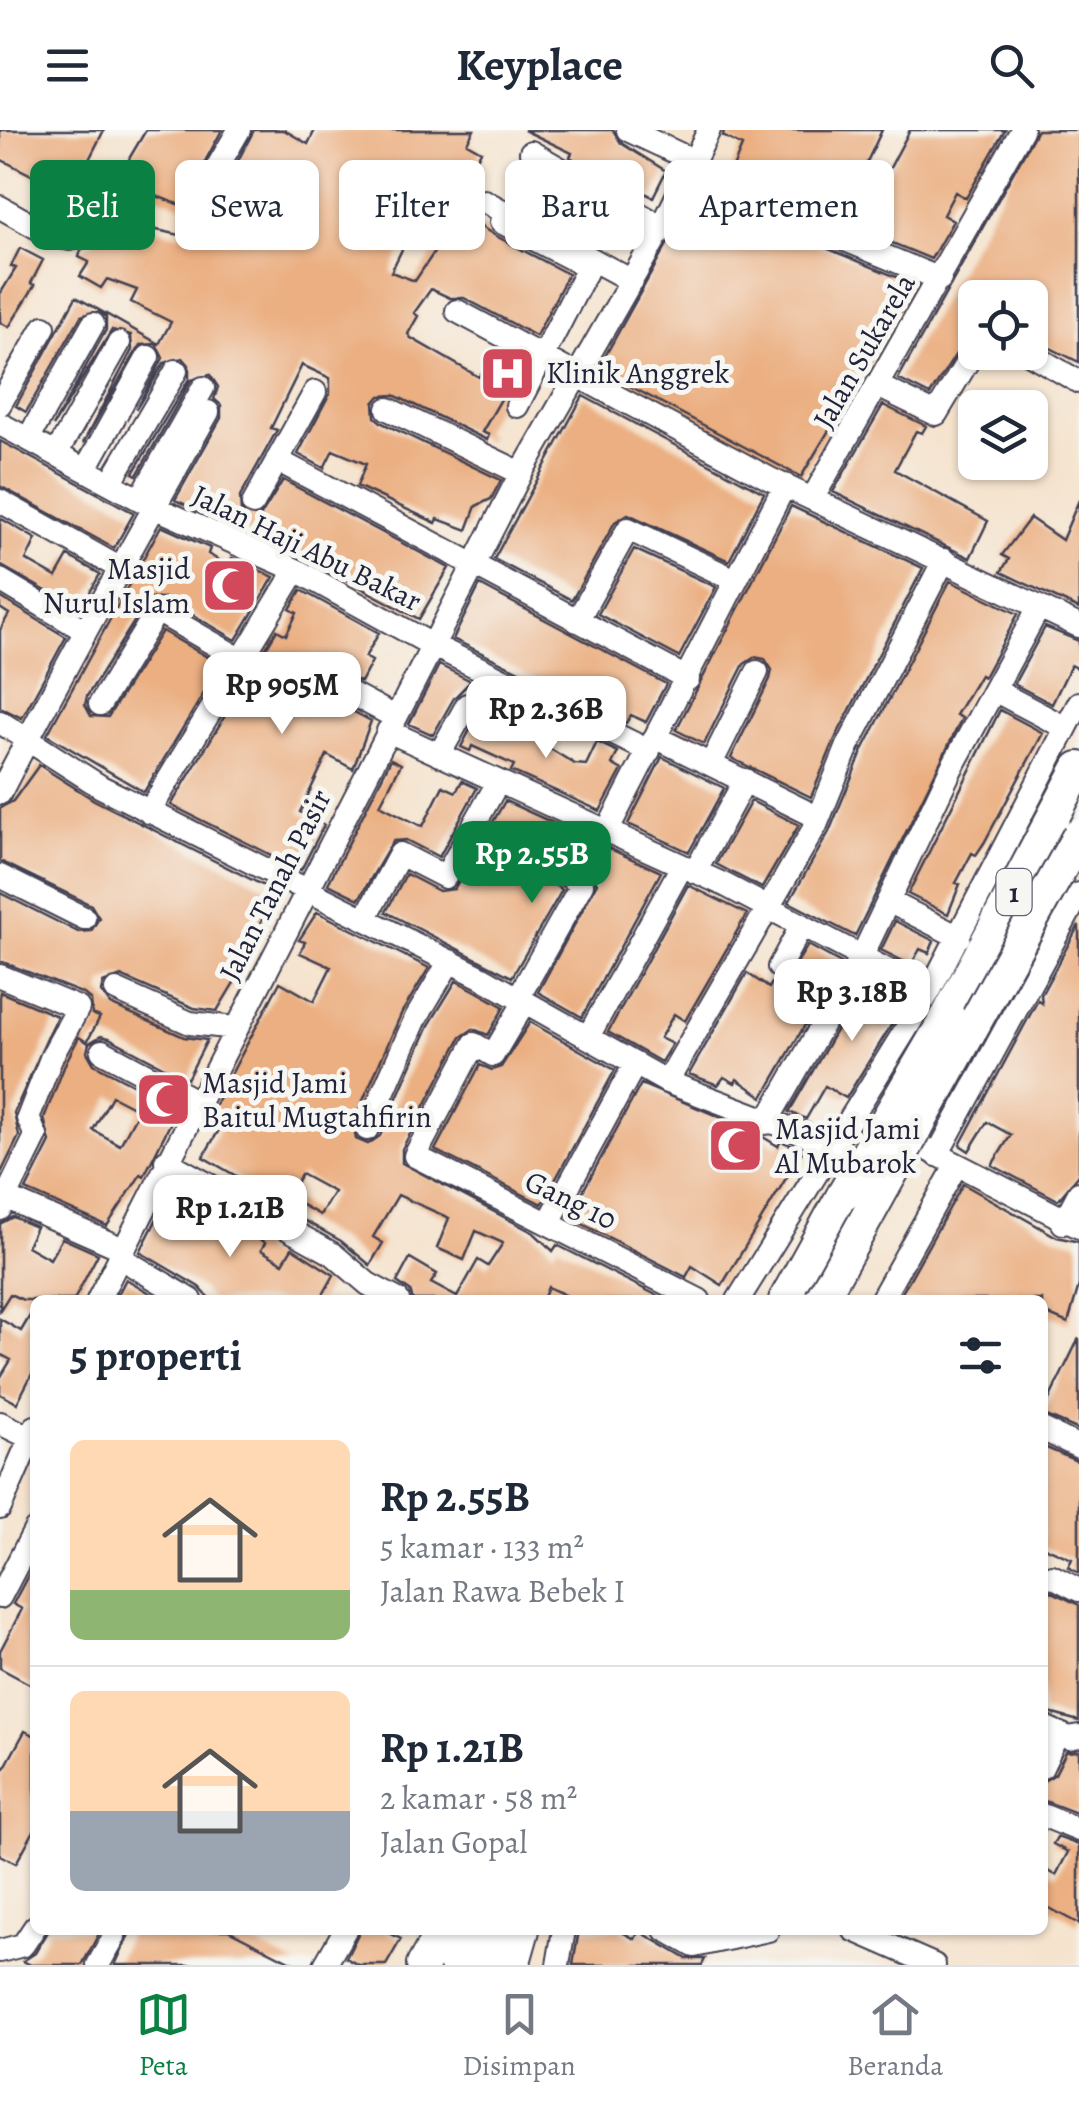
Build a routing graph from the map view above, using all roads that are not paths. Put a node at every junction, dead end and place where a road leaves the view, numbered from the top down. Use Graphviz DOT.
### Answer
graph roads {
  1 [pos="239,130"];
  2 [pos="628,130"];
  3 [pos="709,130"];
  4 [pos="1022,130"];
  5 [pos="530,152"];
  6 [pos="222,160"];
  7 [pos="678,160"];
  8 [pos="695,160"];
  9 [pos="485,203"];
  10 [pos="0,207"];
  11 [pos="501,222"];
  12 [pos="664,223"];
  13 [pos="30,224"];
  14 [pos="662,227"];
  15 [pos="875,250"];
  16 [pos="940,279"];
  17 [pos="632,281"];
  18 [pos="457,311"];
  19 [pos="93,324"];
  20 [pos="44,327"];
  21 [pos="118,343"];
  22 [pos="148,357"];
  23 [pos="544,360"];
  24 [pos="1048,364"];
  25 [pos="962,370"];
  26 [pos="176,371"];
  27 [pos="575,376"];
  28 [pos="1079,382"];
  29 [pos="878,386"];
  30 [pos="202,388"];
  31 [pos="315,392"];
  32 [pos="0,404"];
  33 [pos="517,406"];
  34 [pos="388,409"];
  35 [pos="208,412"];
  36 [pos="0,424"];
  37 [pos="28,439"];
  38 [pos="56,454"];
  39 [pos="277,460"];
  40 [pos="84,470"];
  41 [pos="521,473"];
  42 [pos="110,483"];
  43 [pos="785,485"];
  44 [pos="814,496"];
  45 [pos="0,501"];
  46 [pos="147,503"];
  47 [pos="252,504"];
  48 [pos="944,560"];
  49 [pos="474,564"];
  50 [pos="123,570"];
  51 [pos="296,570"];
  52 [pos="0,580"];
  53 [pos="735,580"];
  54 [pos="1039,607"];
  55 [pos="577,620"];
  56 [pos="1079,626"];
  57 [pos="84,630"];
  58 [pos="432,645"];
  59 [pos="240,659"];
  60 [pos="757,672"];
  61 [pos="315,674"];
  62 [pos="688,679"];
  63 [pos="994,690"];
  64 [pos="1079,703"];
  65 [pos="100,704"];
  66 [pos="467,706"];
  67 [pos="0,722"];
  68 [pos="391,724"];
  69 [pos="28,738"];
  70 [pos="653,744"];
  71 [pos="1067,748"];
  72 [pos="439,755"];
  73 [pos="1079,760"];
  74 [pos="712,762"];
  75 [pos="745,780"];
  76 [pos="498,782"];
  77 [pos="0,793"];
  78 [pos="150,812"];
  79 [pos="819,818"];
  80 [pos="606,833"];
  81 [pos="1079,834"];
  82 [pos="530,853"];
  83 [pos="688,869"];
  84 [pos="0,876"];
  85 [pos="306,889"];
  86 [pos="1079,894"];
  87 [pos="888,901"];
  88 [pos="768,907"];
  89 [pos="84,918"];
  90 [pos="365,919"];
  91 [pos="802,925"];
  92 [pos="959,937"];
  93 [pos="862,956"];
  94 [pos="450,961"];
  95 [pos="779,967"];
  96 [pos="0,976"];
  97 [pos="116,990"];
  98 [pos="929,992"];
  99 [pos="521,1000"];
  100 [pos="234,1028"];
  101 [pos="588,1037"];
  102 [pos="102,1051"];
  103 [pos="635,1064"];
  104 [pos="666,1082"];
  105 [pos="196,1101"];
  106 [pos="857,1112"];
  107 [pos="766,1123"];
  108 [pos="368,1129"];
  109 [pos="833,1145"];
  110 [pos="946,1160"];
  111 [pos="166,1161"];
  112 [pos="1079,1193"];
  113 [pos="2,1200"];
  114 [pos="549,1222"];
  115 [pos="1071,1225"];
  116 [pos="121,1253"];
  117 [pos="100,1295"];
  118 [pos="184,1295"];
  119 [pos="389,1295"];
  120 [pos="689,1295"];
  121 [pos="741,1295"];
  122 [pos="788,1295"];
  123 [pos="824,1295"];
  124 [pos="883,1295"];
  125 [pos="0,1423"];
  126 [pos="1048,1432"];
  127 [pos="30,1434"];
  128 [pos="30,1442"];
  129 [pos="1079,1447"];
  130 [pos="0,1508"];
  131 [pos="30,1540"];
  132 [pos="1052,1576"];
  133 [pos="1079,1590"];
  134 [pos="0,1597"];
  135 [pos="1060,1732"];
  136 [pos="1048,1755"];
  137 [pos="1048,1817"];
  138 [pos="1079,1830"];
  139 [pos="30,1934"];
  140 [pos="342,1935"];
  141 [pos="439,1935"];
  142 [pos="470,1935"];
  143 [pos="502,1935"];
  144 [pos="522,1935"];
  145 [pos="563,1935"];
  146 [pos="670,1935"];
  147 [pos="756,1935"];
  148 [pos="865,1935"];
  149 [pos="114,1938"];
  150 [pos="724,1948"];
  151 [pos="0,1951"];
  152 [pos="689,1956"];
  153 [pos="98,1965"];
  154 [pos="325,1965"];
  155 [pos="423,1965"];
  156 [pos="456,1965"];
  157 [pos="487,1965"];
  158 [pos="514,1965"];
  159 [pos="558,1965"];
  160 [pos="934,1965"];
  1 -- 6 [label="street"];
  2 -- 7 [label="street"];
  3 -- 8 [label="street, Jalan Tanah Pasir"];
  4 -- 16 [label="street, Jalan Sukarela"];
  5 -- 14 [label="street"];
  9 -- 17 [label="street"];
  10 -- 13 [label="street"];
  11 -- 23 [label="street"];
  12 -- 14 [label="street, Jalan Tanah Pasir"];
  14 -- 17 [label="street, Jalan Tanah Pasir"];
  15 -- 16 [label="street"];
  16 -- 29 [label="street, Jalan Sukarela"];
  17 -- 27 [label="street, Jalan Tanah Pasir"];
  18 -- 23 [label="street"];
  19 -- 37 [label="street"];
  20 -- 32 [label="street"];
  21 -- 38 [label="street"];
  22 -- 40 [label="street"];
  23 -- 27 [label="street"];
  23 -- 33 [label="street"];
  24 -- 28 [label="street"];
  25 -- 29 [label="street"];
  26 -- 42 [label="street"];
  27 -- 41 [label="street, Jalan Tanah Pasir"];
  27 -- 43 [label="street"];
  29 -- 44 [label="street, Jalan Sukarela"];
  30 -- 46 [label="street"];
  31 -- 39 [label="street"];
  34 -- 41 [label="street"];
  35 -- 46 [label="street"];
  36 -- 37 [label="street, Jalan Haji Abu Bakar"];
  37 -- 38 [label="street, Jalan Haji Abu Bakar"];
  38 -- 40 [label="street, Jalan Haji Abu Bakar"];
  39 -- 47 [label="street"];
  39 -- 49 [label="street"];
  40 -- 42 [label="street, Jalan Haji Abu Bakar"];
  41 -- 49 [label="street, Jalan Tanah Pasir"];
  42 -- 46 [label="street, Jalan Haji Abu Bakar"];
  43 -- 44 [label="street"];
  43 -- 53 [label="street"];
  44 -- 48 [label="street"];
  45 -- 50 [label="street"];
  46 -- 50 [label="street, Jalan Haji Abu Bakar"];
  46 -- 51 [label="street, Jalan Haji Abu Bakar"];
  48 -- 54 [label="street"];
  48 -- 79 [label="street"];
  49 -- 55 [label="street"];
  49 -- 58 [label="street, Jalan Tanah Pasir"];
  50 -- 57 [label="street, Jalan Haji Abu Bakar"];
  51 -- 58 [label="street, Jalan Haji Abu Bakar"];
  51 -- 59 [label="street"];
  52 -- 57 [label="street"];
  53 -- 55 [label="street"];
  53 -- 62 [label="street"];
  54 -- 56 [label="street"];
  54 -- 63 [label="street"];
  55 -- 62 [label="street"];
  57 -- 69 [label="street, Jalan Haji Abu Bakar"];
  58 -- 68 [label="street, Jalan Tanah Pasir"];
  58 -- 70 [label="street, Jalan Haji Abu Bakar"];
  59 -- 65 [label="street"];
  59 -- 78 [label="street"];
  60 -- 74 [label="street"];
  61 -- 68 [label="street"];
  62 -- 70 [label="street"];
  63 -- 71 [label="street"];
  63 -- 87 [label="street"];
  64 -- 71 [label="street"];
  66 -- 72 [label="street"];
  67 -- 69 [label="street"];
  68 -- 72 [label="street"];
  68 -- 85 [label="street, Jalan Tanah Pasir"];
  69 -- 77 [label="street, Jalan Haji Abu Bakar"];
  69 -- 78 [label="street"];
  70 -- 74 [label="street, Jalan Haji Abu Bakar"];
  70 -- 80 [label="street"];
  71 -- 73 [label="street"];
  71 -- 92 [label="street"];
  71 -- 122 [label="highway, 1, bridge"];
  72 -- 76 [label="street"];
  74 -- 75 [label="street, Jalan Haji Abu Bakar"];
  75 -- 79 [label="street, Jalan Haji Abu Bakar"];
  75 -- 83 [label="street"];
  76 -- 80 [label="street"];
  76 -- 90 [label="street"];
  78 -- 85 [label="street"];
  79 -- 88 [label="street"];
  80 -- 83 [label="street"];
  81 -- 123 [label="highway, 1, bridge"];
  82 -- 99 [label="street"];
  83 -- 88 [label="street"];
  83 -- 101 [label="street"];
  84 -- 89 [label="street"];
  85 -- 90 [label="street"];
  85 -- 100 [label="street, Jalan Tanah Pasir"];
  86 -- 110 [label="street"];
  87 -- 92 [label="street"];
  87 -- 93 [label="street"];
  88 -- 91 [label="street"];
  88 -- 104 [label="street"];
  90 -- 94 [label="street"];
  91 -- 93 [label="street"];
  91 -- 95 [label="street"];
  92 -- 98 [label="street"];
  93 -- 98 [label="street"];
  93 -- 107 [label="street"];
  94 -- 99 [label="street"];
  94 -- 108 [label="street"];
  96 -- 113 [label="street"];
  97 -- 100 [label="street"];
  98 -- 106 [label="street"];
  99 -- 101 [label="street"];
  99 -- 114 [label="street, Gang 10"];
  100 -- 105 [label="street, Jalan Tanah Pasir"];
  101 -- 103 [label="street"];
  102 -- 105 [label="street"];
  103 -- 104 [label="street"];
  103 -- 114 [label="street"];
  104 -- 107 [label="street"];
  105 -- 111 [label="street, Jalan Tanah Pasir"];
  106 -- 109 [label="street"];
  106 -- 110 [label="street"];
  107 -- 109 [label="street"];
  109 -- 121 [label="street"];
  110 -- 115 [label="street"];
  110 -- 124 [label="street"];
  111 -- 116 [label="street, Jalan Tanah Pasir"];
  111 -- 119 [label="street"];
  112 -- 115 [label="street"];
  113 -- 116 [label="street"];
  114 -- 120 [label="street, Gang 10"];
  116 -- 117 [label="street, Jalan Tanah Pasir"];
  116 -- 118 [label="street"];
  125 -- 127 [label="street"];
  126 -- 129 [label="street"];
  128 -- 130 [label="street"];
  131 -- 134 [label="street"];
  132 -- 133 [label="street"];
  135 -- 136 [label="street"];
  137 -- 138 [label="street"];
  139 -- 151 [label="street"];
  140 -- 154 [label="street"];
  141 -- 155 [label="highway"];
  142 -- 156 [label="highway"];
  143 -- 157 [label="highway"];
  144 -- 158 [label="highway"];
  145 -- 159 [label="street"];
  146 -- 152 [label="street"];
  147 -- 150 [label="street"];
  148 -- 160 [label="street"];
  149 -- 153 [label="street"];
  150 -- 152 [label="street"];
}
